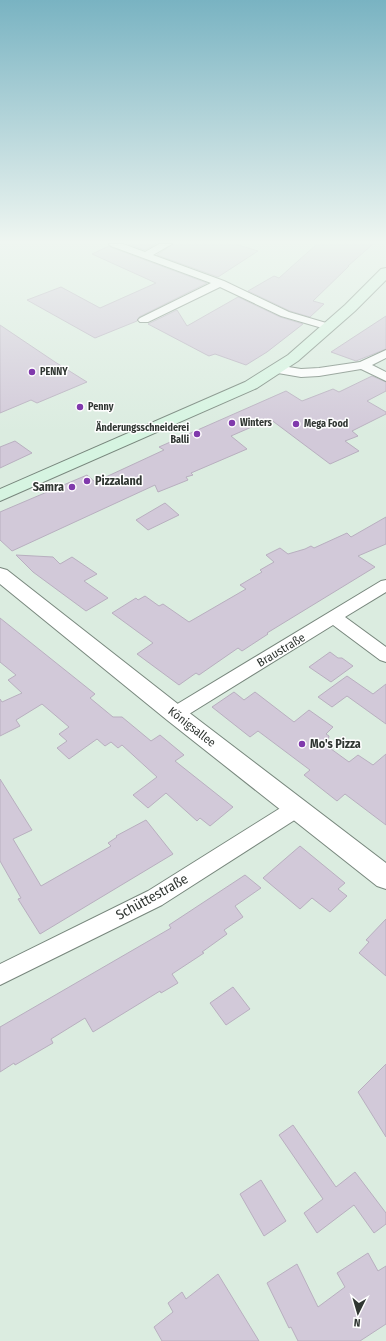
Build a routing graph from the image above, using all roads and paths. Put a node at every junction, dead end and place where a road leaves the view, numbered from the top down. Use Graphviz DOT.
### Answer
graph roads {
  1 [pos="172,307"];
  2 [pos="269,307"];
  3 [pos="350,307"];
  4 [pos="144,320"];
  5 [pos="330,326"];
  6 [pos="386,353"];
  7 [pos="363,365"];
  8 [pos="276,369"];
  9 [pos="386,377"];
  10 [pos="0,496"];
  11 [pos="0,574"];
  12 [pos="386,585"];
  13 [pos="334,617"];
  14 [pos="386,656"];
  15 [pos="175,714"];
  16 [pos="297,808"];
  17 [pos="386,878"];
  18 [pos="0,974"];
  1 -- 4 [label="street"];
  2 -- 5 [label="street"];
  3 -- 5 [label="main road"];
  5 -- 8 [label="main road"];
  6 -- 7 [label="street"];
  7 -- 8 [label="street"];
  7 -- 9 [label="street"];
  8 -- 10 [label="main road"];
  11 -- 15 [label="street, Königsallee"];
  12 -- 13 [label="street, Braustraße"];
  13 -- 14 [label="street"];
  13 -- 15 [label="street, Braustraße"];
  15 -- 16 [label="street, Königsallee"];
  16 -- 17 [label="street, Königsallee"];
  16 -- 18 [label="street, Schüttestraße"];
}
